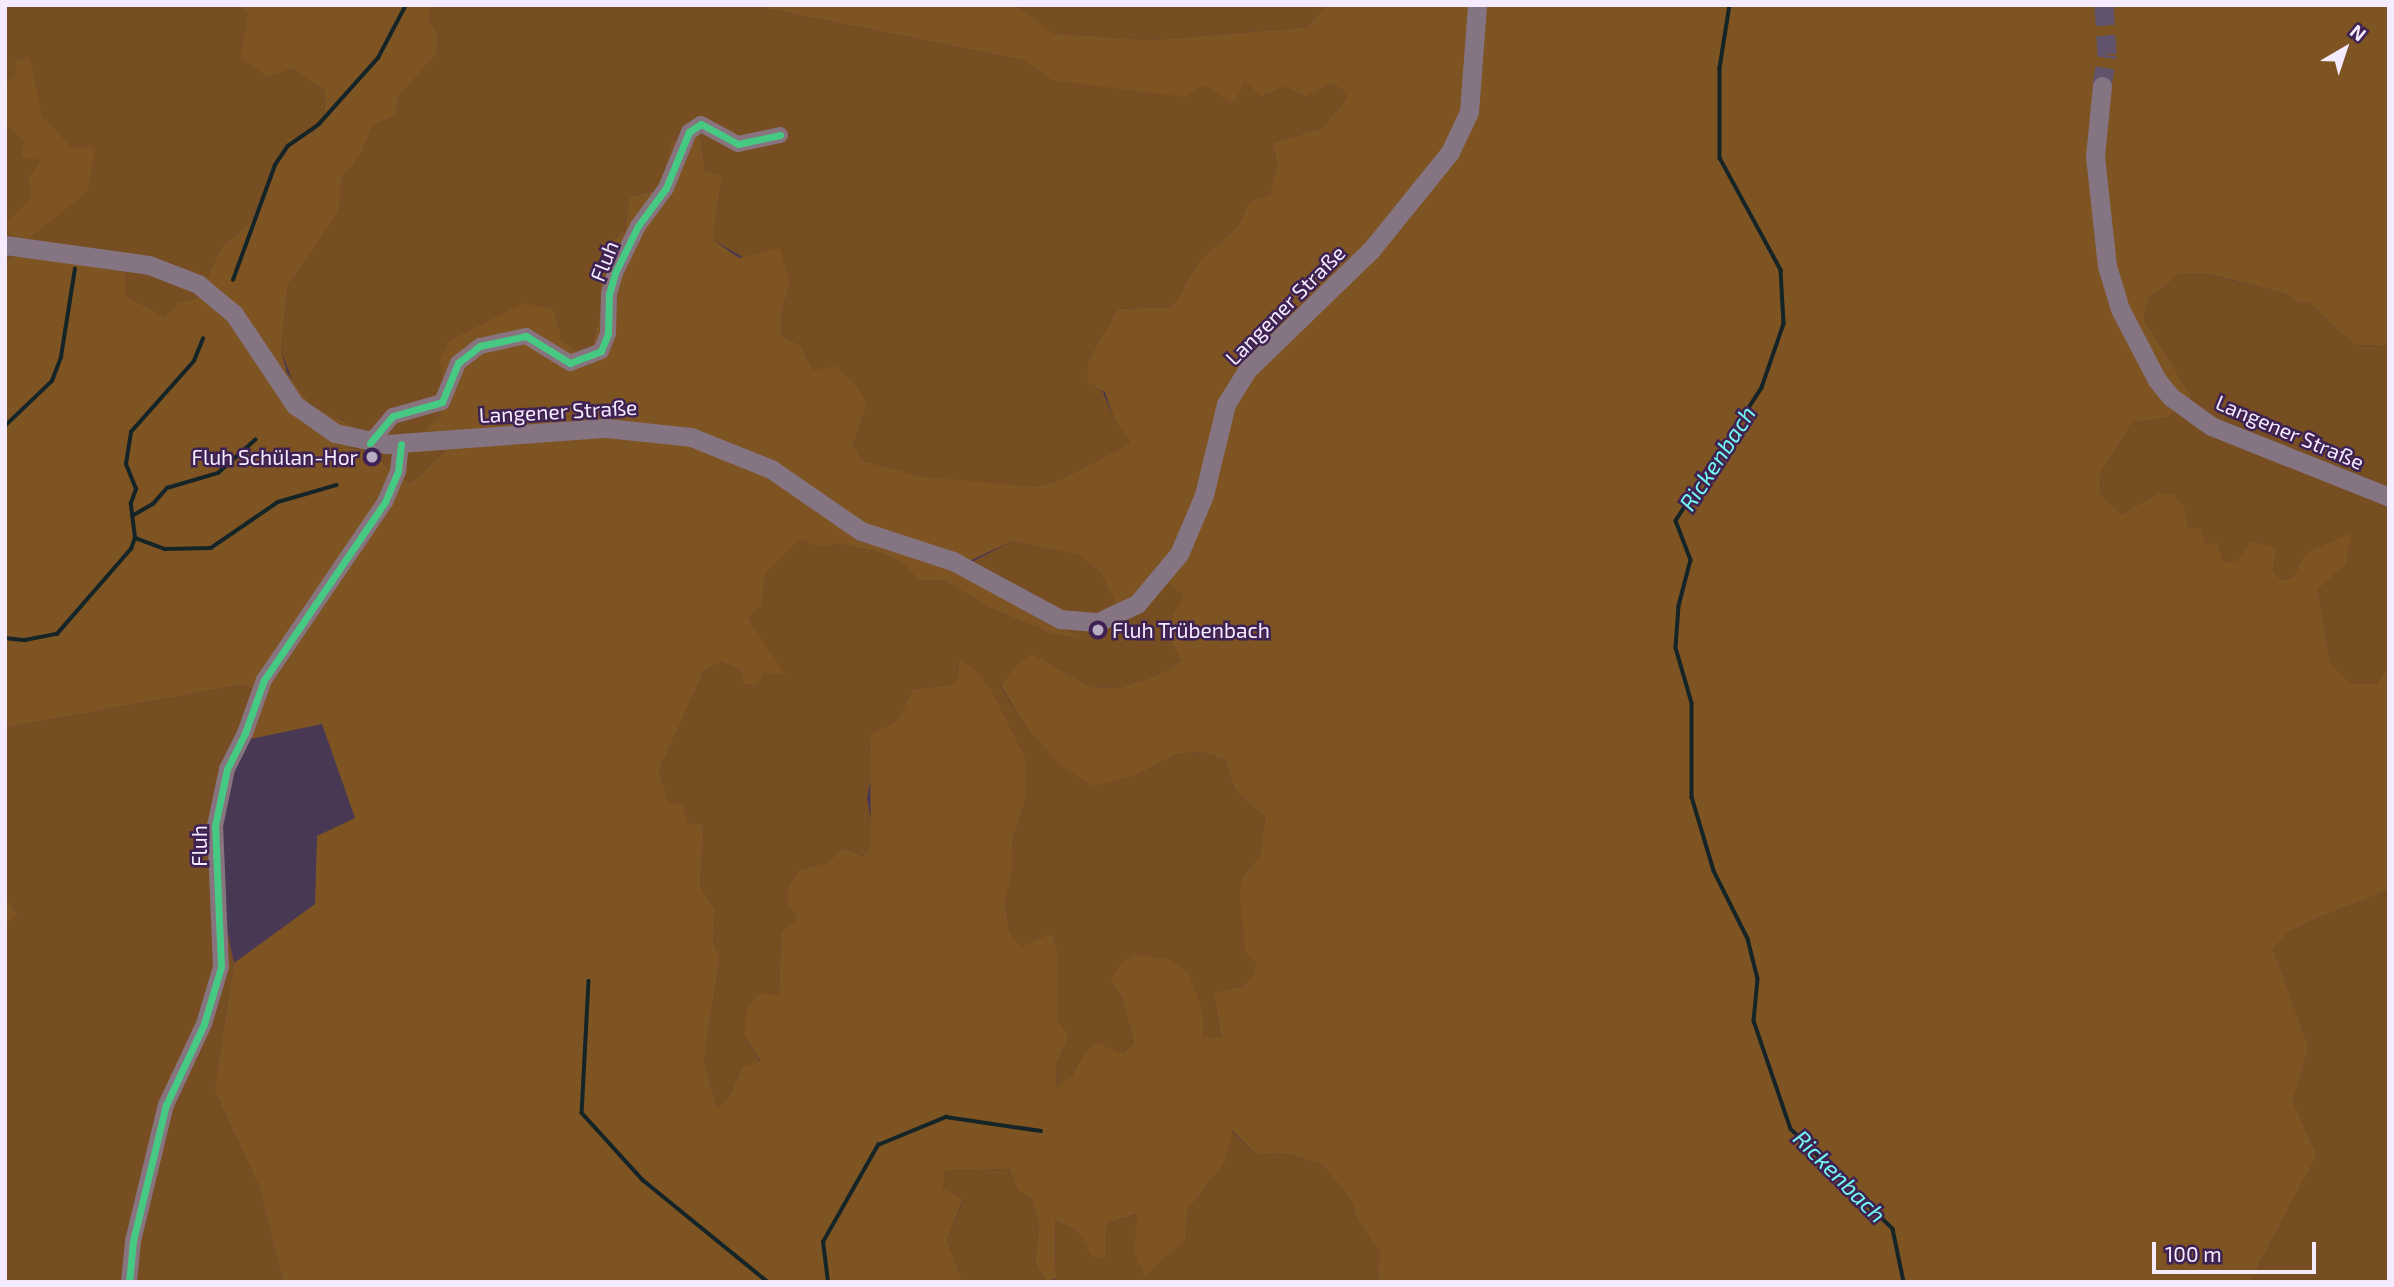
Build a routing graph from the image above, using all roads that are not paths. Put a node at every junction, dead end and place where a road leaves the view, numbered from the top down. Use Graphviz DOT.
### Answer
graph roads {
  1 [pos="1477,5"];
  2 [pos="2102,86"];
  3 [pos="780,135"];
  4 [pos="5,245"];
  5 [pos="370,443"];
  6 [pos="401,444"];
  7 [pos="2389,497"];
  8 [pos="129,1282"];
  1 -- 6 [label="main road, Langener Straße"];
  2 -- 7 [label="main road, Langener Straße"];
  3 -- 5 [label="street, Fluh"];
  4 -- 5 [label="main road, Langener Straße"];
  5 -- 6 [label="main road, Langener Straße"];
  6 -- 8 [label="street, Fluh"];
}
